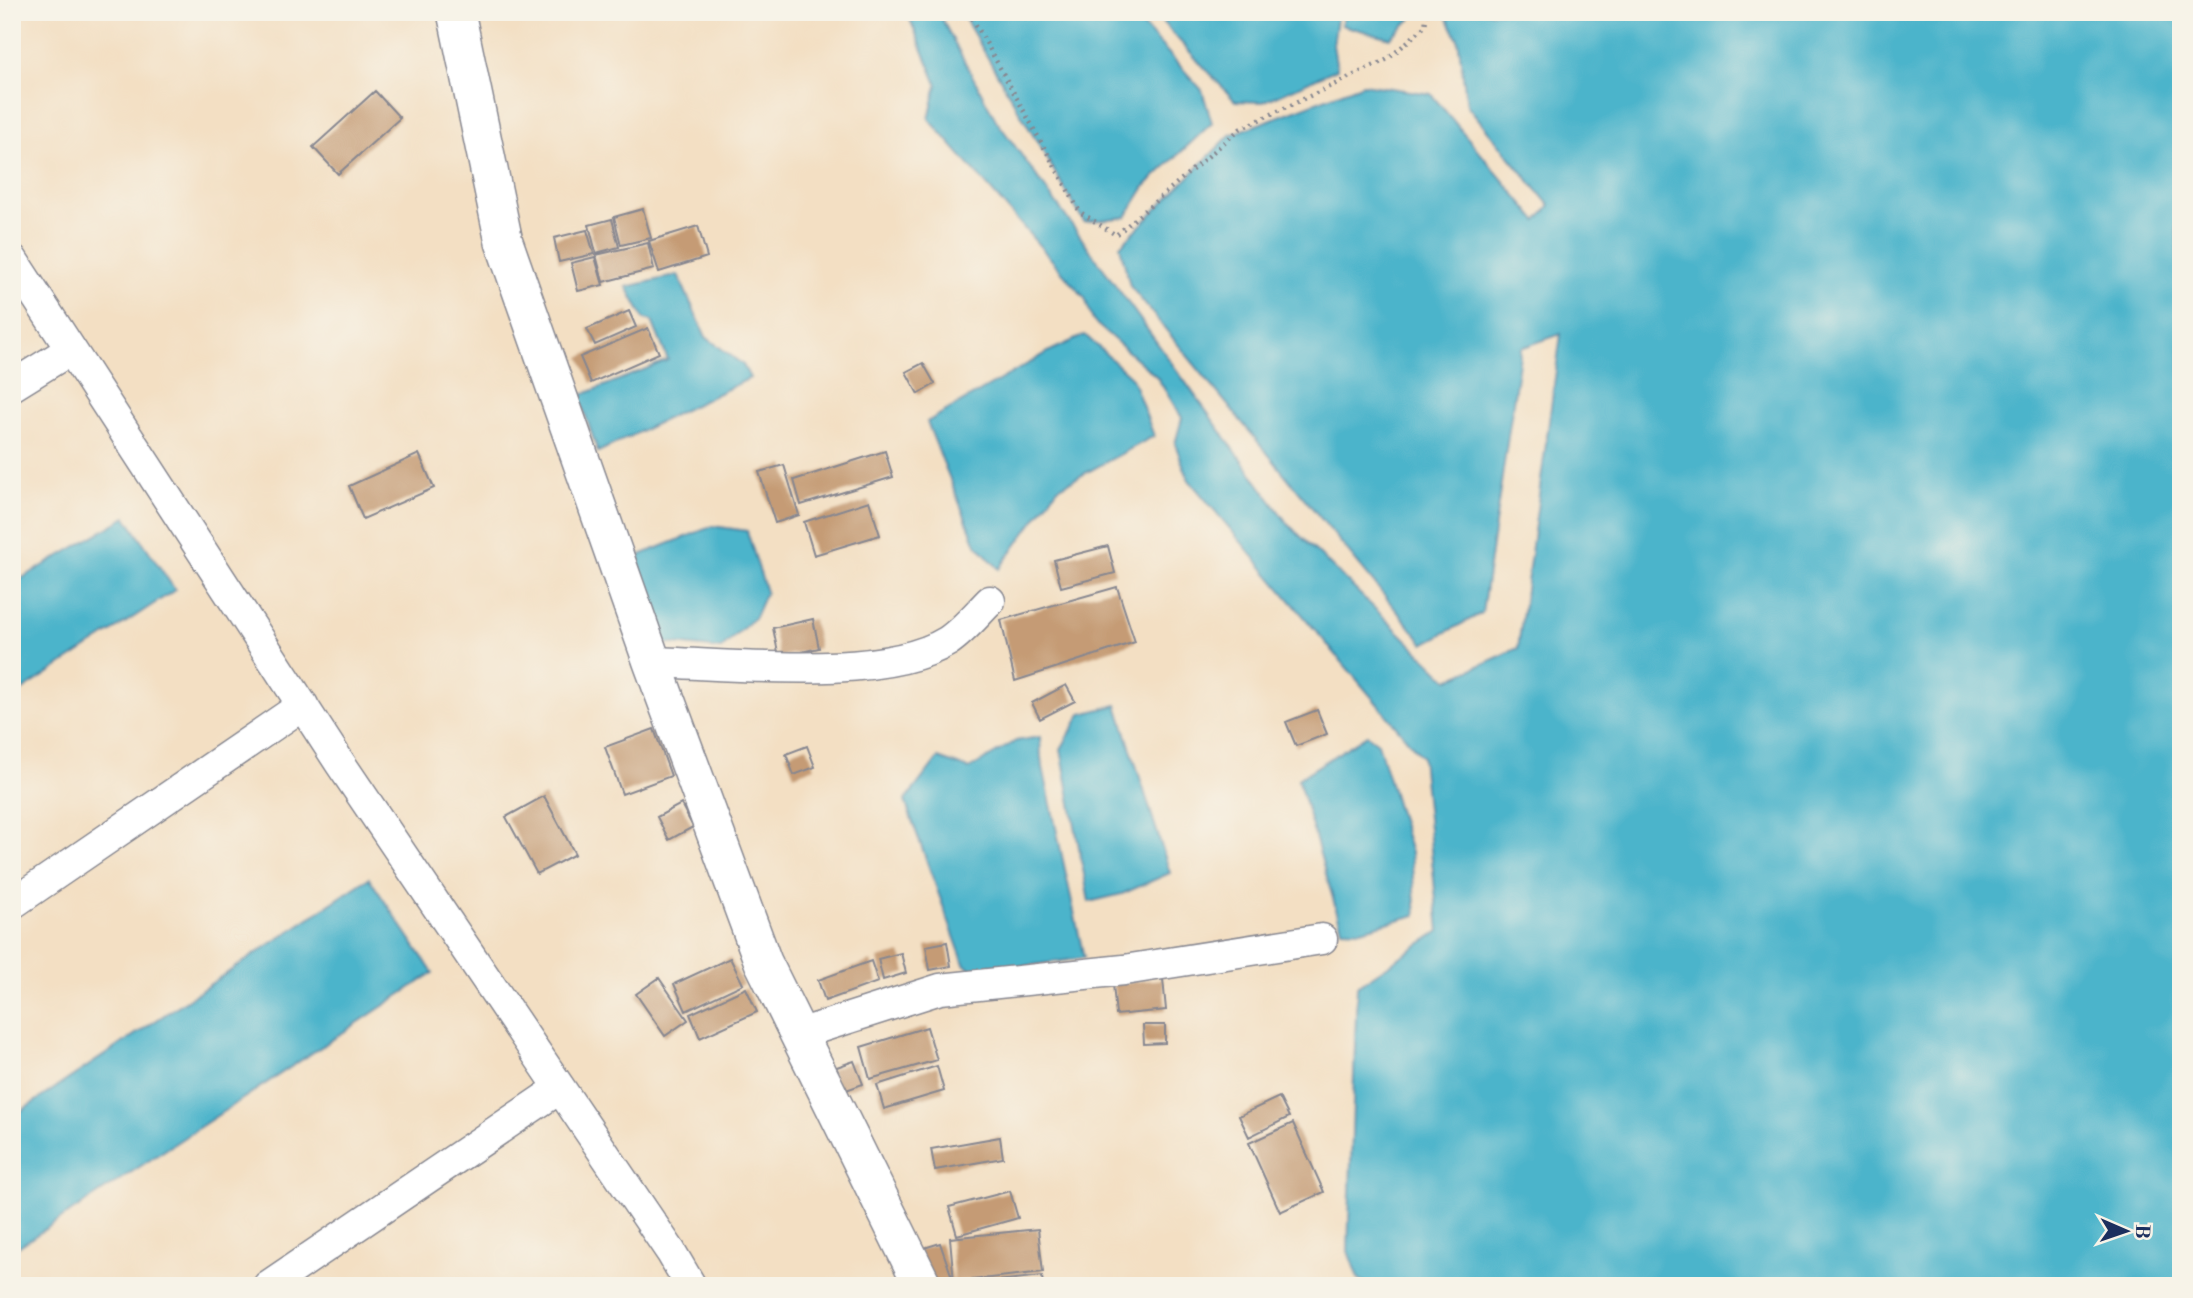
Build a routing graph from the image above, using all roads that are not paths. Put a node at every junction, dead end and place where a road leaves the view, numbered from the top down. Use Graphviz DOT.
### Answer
graph roads {
  1 [pos="456,12"];
  2 [pos="12,259"];
  3 [pos="70,350"];
  4 [pos="12,386"];
  5 [pos="990,601"];
  6 [pos="652,662"];
  7 [pos="303,705"];
  8 [pos="12,904"];
  9 [pos="1322,939"];
  10 [pos="799,1034"];
  11 [pos="560,1088"];
  12 [pos="268,1286"];
  13 [pos="691,1286"];
  14 [pos="923,1286"];
  1 -- 6 [label="street"];
  2 -- 3 [label="street"];
  3 -- 4 [label="street"];
  3 -- 7 [label="street"];
  5 -- 6 [label="street"];
  6 -- 10 [label="street"];
  7 -- 8 [label="street"];
  7 -- 11 [label="street"];
  9 -- 10 [label="street"];
  10 -- 14 [label="street"];
  11 -- 12 [label="street"];
  11 -- 13 [label="street"];
}
